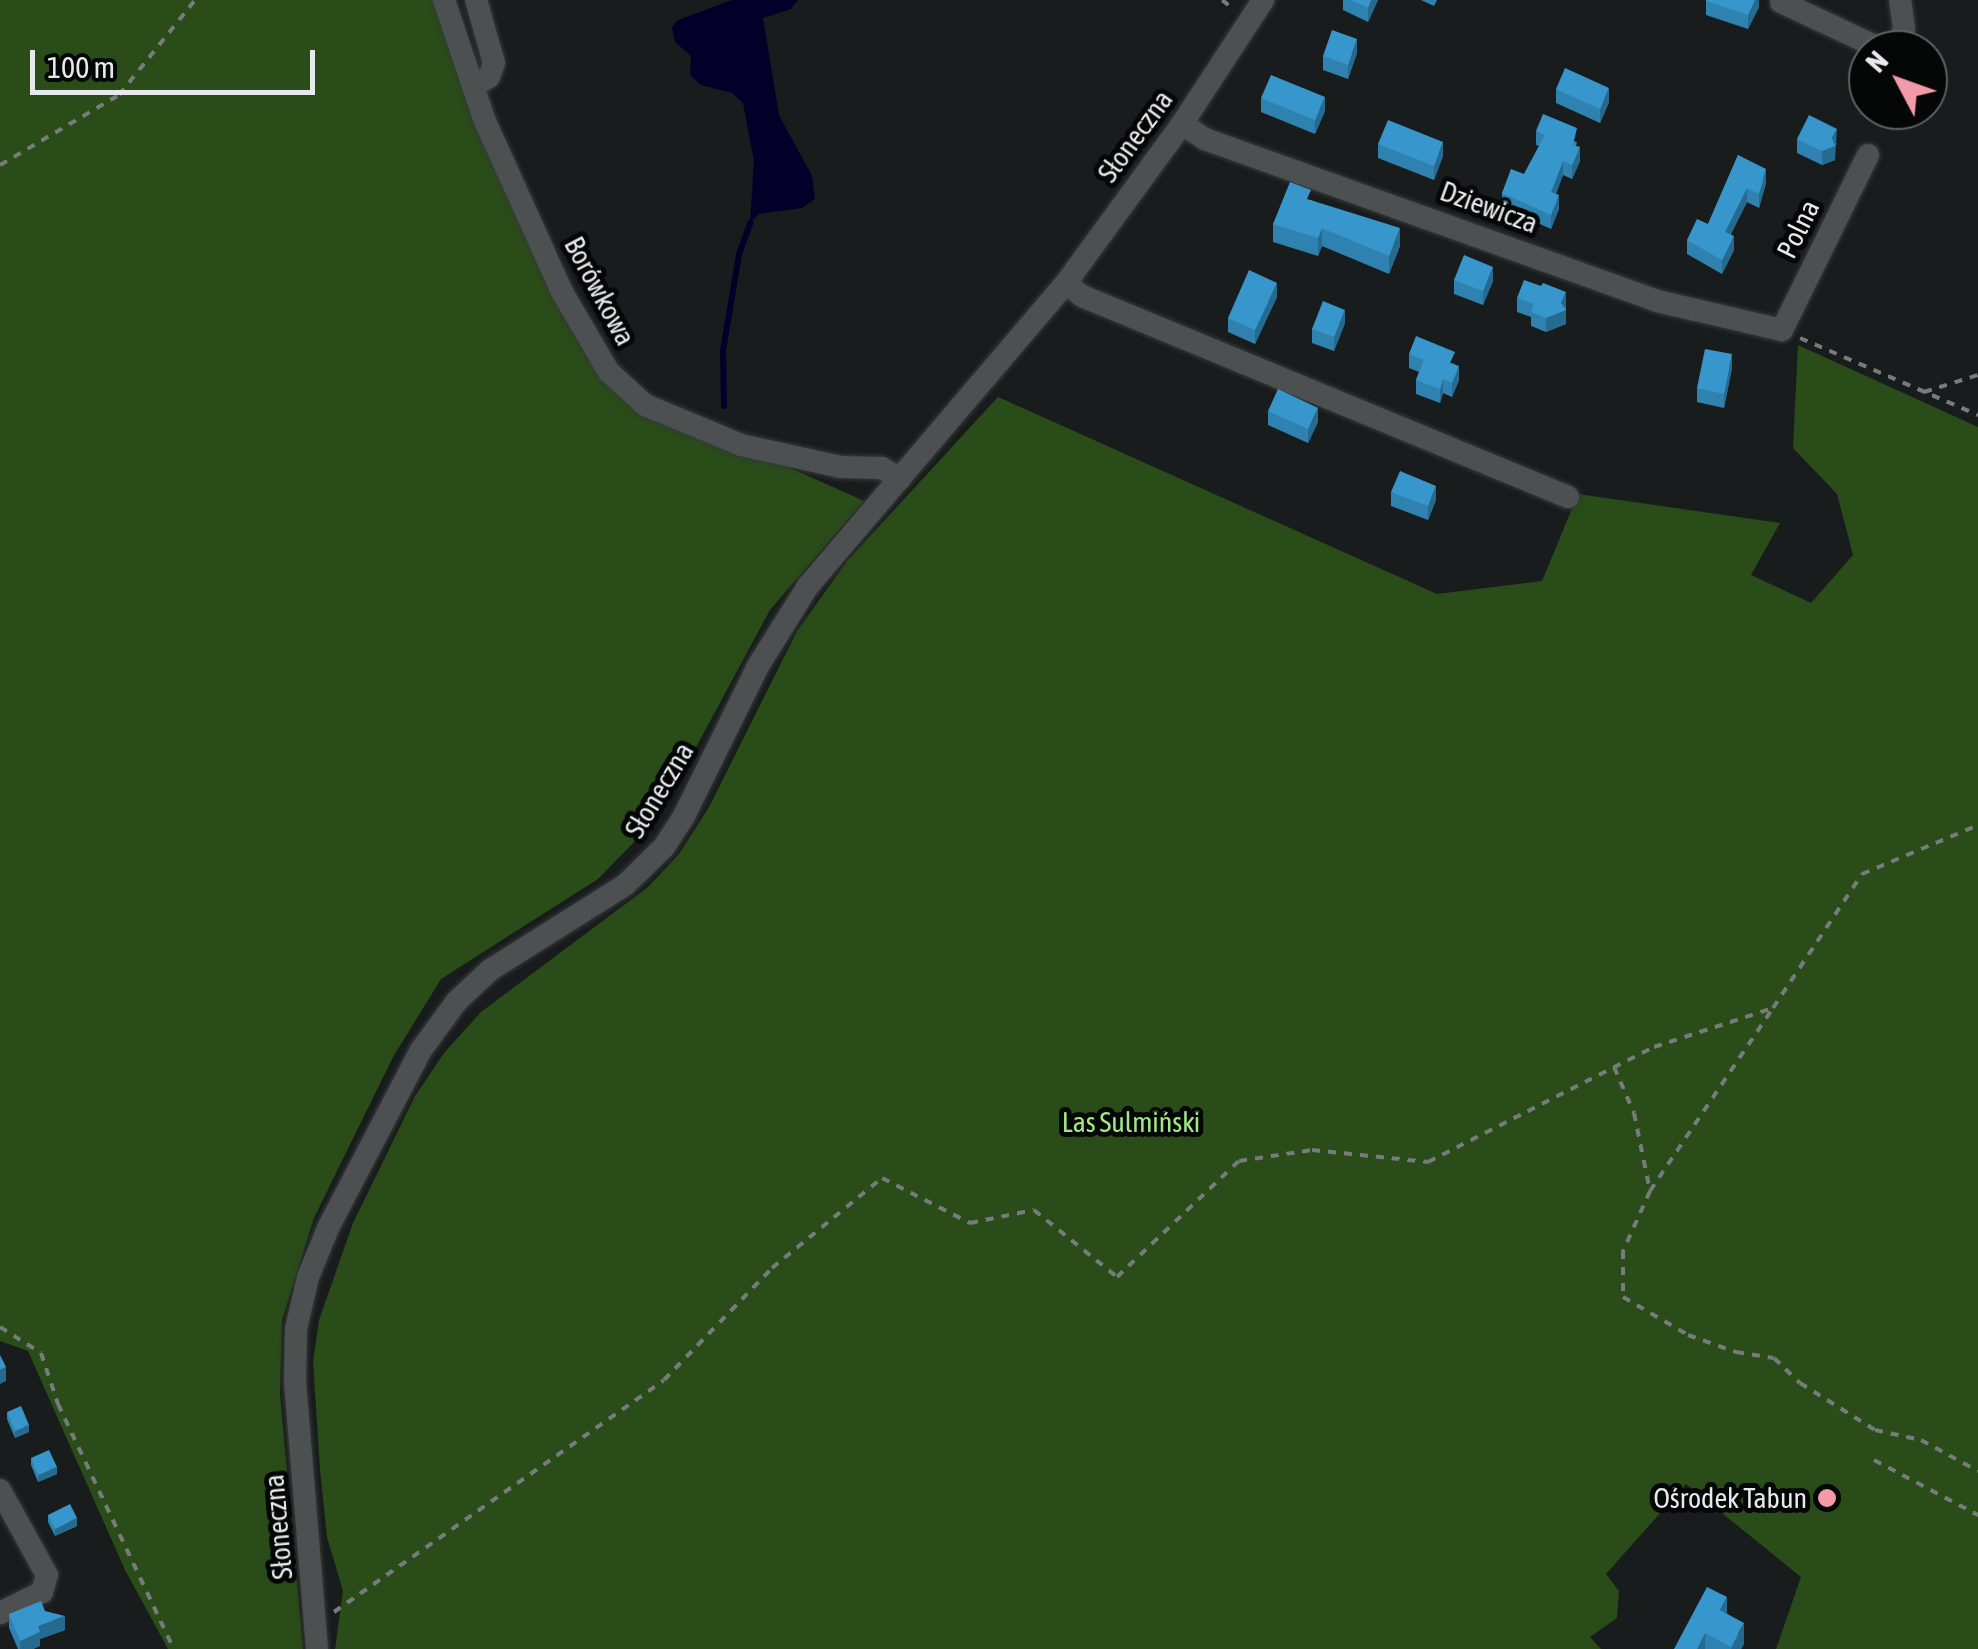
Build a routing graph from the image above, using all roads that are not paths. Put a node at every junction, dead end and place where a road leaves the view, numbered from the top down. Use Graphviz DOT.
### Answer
graph roads {
  1 [pos="444,0"];
  2 [pos="476,0"];
  3 [pos="1263,0"];
  4 [pos="1900,0"];
  5 [pos="1781,2"];
  6 [pos="1903,30"];
  7 [pos="1848,33"];
  8 [pos="473,86"];
  9 [pos="1182,124"];
  10 [pos="1868,155"];
  11 [pos="1066,283"];
  12 [pos="1782,330"];
  13 [pos="900,479"];
  14 [pos="1568,496"];
  15 [pos="0,1490"];
  16 [pos="0,1612"];
  17 [pos="318,1649"];
  1 -- 8 [label="street, Borówkowa"];
  2 -- 8 [label="street"];
  3 -- 9 [label="street, Słoneczna"];
  4 -- 6 [label="street"];
  5 -- 7 [label="street"];
  8 -- 13 [label="street, Borówkowa"];
  9 -- 11 [label="street, Słoneczna"];
  9 -- 12 [label="street, Dziewicza"];
  10 -- 12 [label="street, Polna"];
  11 -- 13 [label="street, Słoneczna"];
  11 -- 14 [label="street"];
  13 -- 17 [label="street, Słoneczna"];
  15 -- 16 [label="street"];
}
